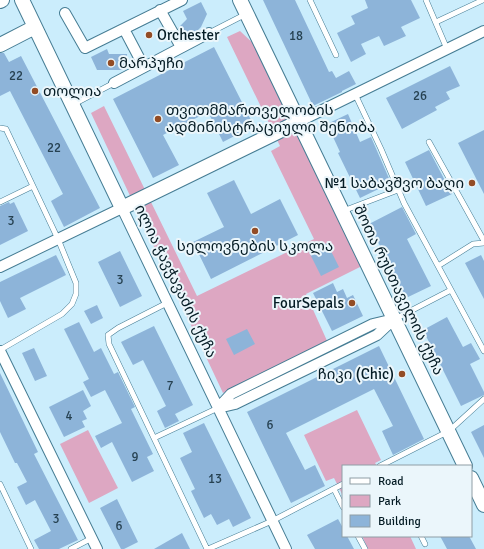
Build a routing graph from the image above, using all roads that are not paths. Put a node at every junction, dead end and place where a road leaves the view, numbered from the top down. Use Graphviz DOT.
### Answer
graph roads {
  1 [pos="22,0"];
  2 [pos="182,0"];
  3 [pos="240,0"];
  4 [pos="310,0"];
  5 [pos="426,0"];
  6 [pos="483,0"];
  7 [pos="160,10"];
  8 [pos="66,13"];
  9 [pos="247,13"];
  10 [pos="436,22"];
  11 [pos="35,28"];
  12 [pos="124,29"];
  13 [pos="484,31"];
  14 [pos="209,33"];
  15 [pos="0,45"];
  16 [pos="181,47"];
  17 [pos="447,49"];
  18 [pos="336,55"];
  19 [pos="144,67"];
  20 [pos="114,83"];
  21 [pos="355,94"];
  22 [pos="72,105"];
  23 [pos="298,122"];
  24 [pos="0,128"];
  25 [pos="429,142"];
  26 [pos="33,186"];
  27 [pos="398,190"];
  28 [pos="0,202"];
  29 [pos="122,208"];
  30 [pos="342,211"];
  31 [pos="58,239"];
  32 [pos="484,242"];
  33 [pos="438,266"];
  34 [pos="0,267"];
  35 [pos="451,290"];
  36 [pos="167,303"];
  37 [pos="394,319"];
  38 [pos="0,350"];
  39 [pos="484,351"];
  40 [pos="302,359"];
  41 [pos="306,369"];
  42 [pos="484,399"];
  43 [pos="218,408"];
  44 [pos="448,432"];
  45 [pos="154,438"];
  46 [pos="386,464"];
  47 [pos="464,465"];
  48 [pos="472,480"];
  49 [pos="0,484"];
  50 [pos="342,485"];
  51 [pos="334,489"];
  52 [pos="342,505"];
  53 [pos="484,505"];
  54 [pos="272,521"];
  55 [pos="359,537"];
  56 [pos="422,537"];
  57 [pos="92,538"];
  58 [pos="425,544"];
  59 [pos="31,549"];
  60 [pos="71,549"];
  61 [pos="97,549"];
  62 [pos="207,549"];
  63 [pos="286,549"];
  64 [pos="365,549"];
  1 -- 11 [label="street, ილია ჭავჭავაძის ქუჩა"];
  2 -- 7 [label="street"];
  3 -- 9 [label="street, შოთა რუსთაველის ქუჩა"];
  4 -- 18 [label="lane"];
  5 -- 10 [label="lane"];
  6 -- 10 [label="lane"];
  7 -- 12 [label="street"];
  7 -- 16 [label="street"];
  8 -- 12 [label="street"];
  9 -- 14 [label="lane"];
  9 -- 23 [label="street, შოთა რუსთაველის ქუჩა"];
  10 -- 17 [label="lane"];
  11 -- 15 [label="street"];
  11 -- 22 [label="street, ილია ჭავჭავაძის ქუჩა"];
  12 -- 19 [label="street"];
  13 -- 17 [label="street"];
  14 -- 16 [label="street"];
  16 -- 19 [label="street"];
  17 -- 21 [label="street"];
  19 -- 20 [label="street"];
  20 -- 22 [label="lane"];
  21 -- 23 [label="street"];
  21 -- 27 [label="lane"];
  22 -- 29 [label="street, ილია ჭავჭავაძის ქუჩა"];
  23 -- 29 [label="street"];
  23 -- 30 [label="street, შოთა რუსთაველის ქუჩა"];
  24 -- 26 [label="lane"];
  25 -- 32 [label="lane"];
  26 -- 28 [label="lane"];
  26 -- 31 [label="lane"];
  27 -- 30 [label="lane"];
  27 -- 33 [label="lane"];
  29 -- 31 [label="street"];
  29 -- 36 [label="street, ილია ჭავჭავაძის ქუჩა"];
  30 -- 37 [label="street, შოთა რუსთაველის ქუჩა"];
  31 -- 34 [label="street"];
  31 -- 38 [label="lane"];
  32 -- 33 [label="lane"];
  33 -- 35 [label="lane"];
  35 -- 37 [label="lane"];
  35 -- 39 [label="lane"];
  36 -- 43 [label="street, ილია ჭავჭავაძის ქუჩა"];
  36 -- 45 [label="lane"];
  37 -- 40 [label="street"];
  37 -- 41 [label="street"];
  37 -- 44 [label="street, შოთა რუსთაველის ქუჩა"];
  38 -- 57 [label="street"];
  40 -- 41 [label="street"];
  40 -- 43 [label="street"];
  41 -- 43 [label="street"];
  42 -- 44 [label="lane"];
  43 -- 45 [label="lane"];
  43 -- 54 [label="street, ილია ჭავჭავაძის ქუჩა"];
  44 -- 46 [label="lane"];
  44 -- 47 [label="street, შოთა რუსთაველის ქუჩა"];
  45 -- 62 [label="lane"];
  48 -- 53 [label="street"];
  49 -- 59 [label="lane"];
  50 -- 51 [label="lane"];
  51 -- 52 [label="lane"];
  51 -- 54 [label="lane"];
  54 -- 62 [label="lane"];
  54 -- 63 [label="street, ილია ჭავჭავაძის ქუჩა"];
  55 -- 64 [label="lane"];
  56 -- 58 [label="lane"];
  57 -- 60 [label="lane"];
  57 -- 61 [label="street"];
}
